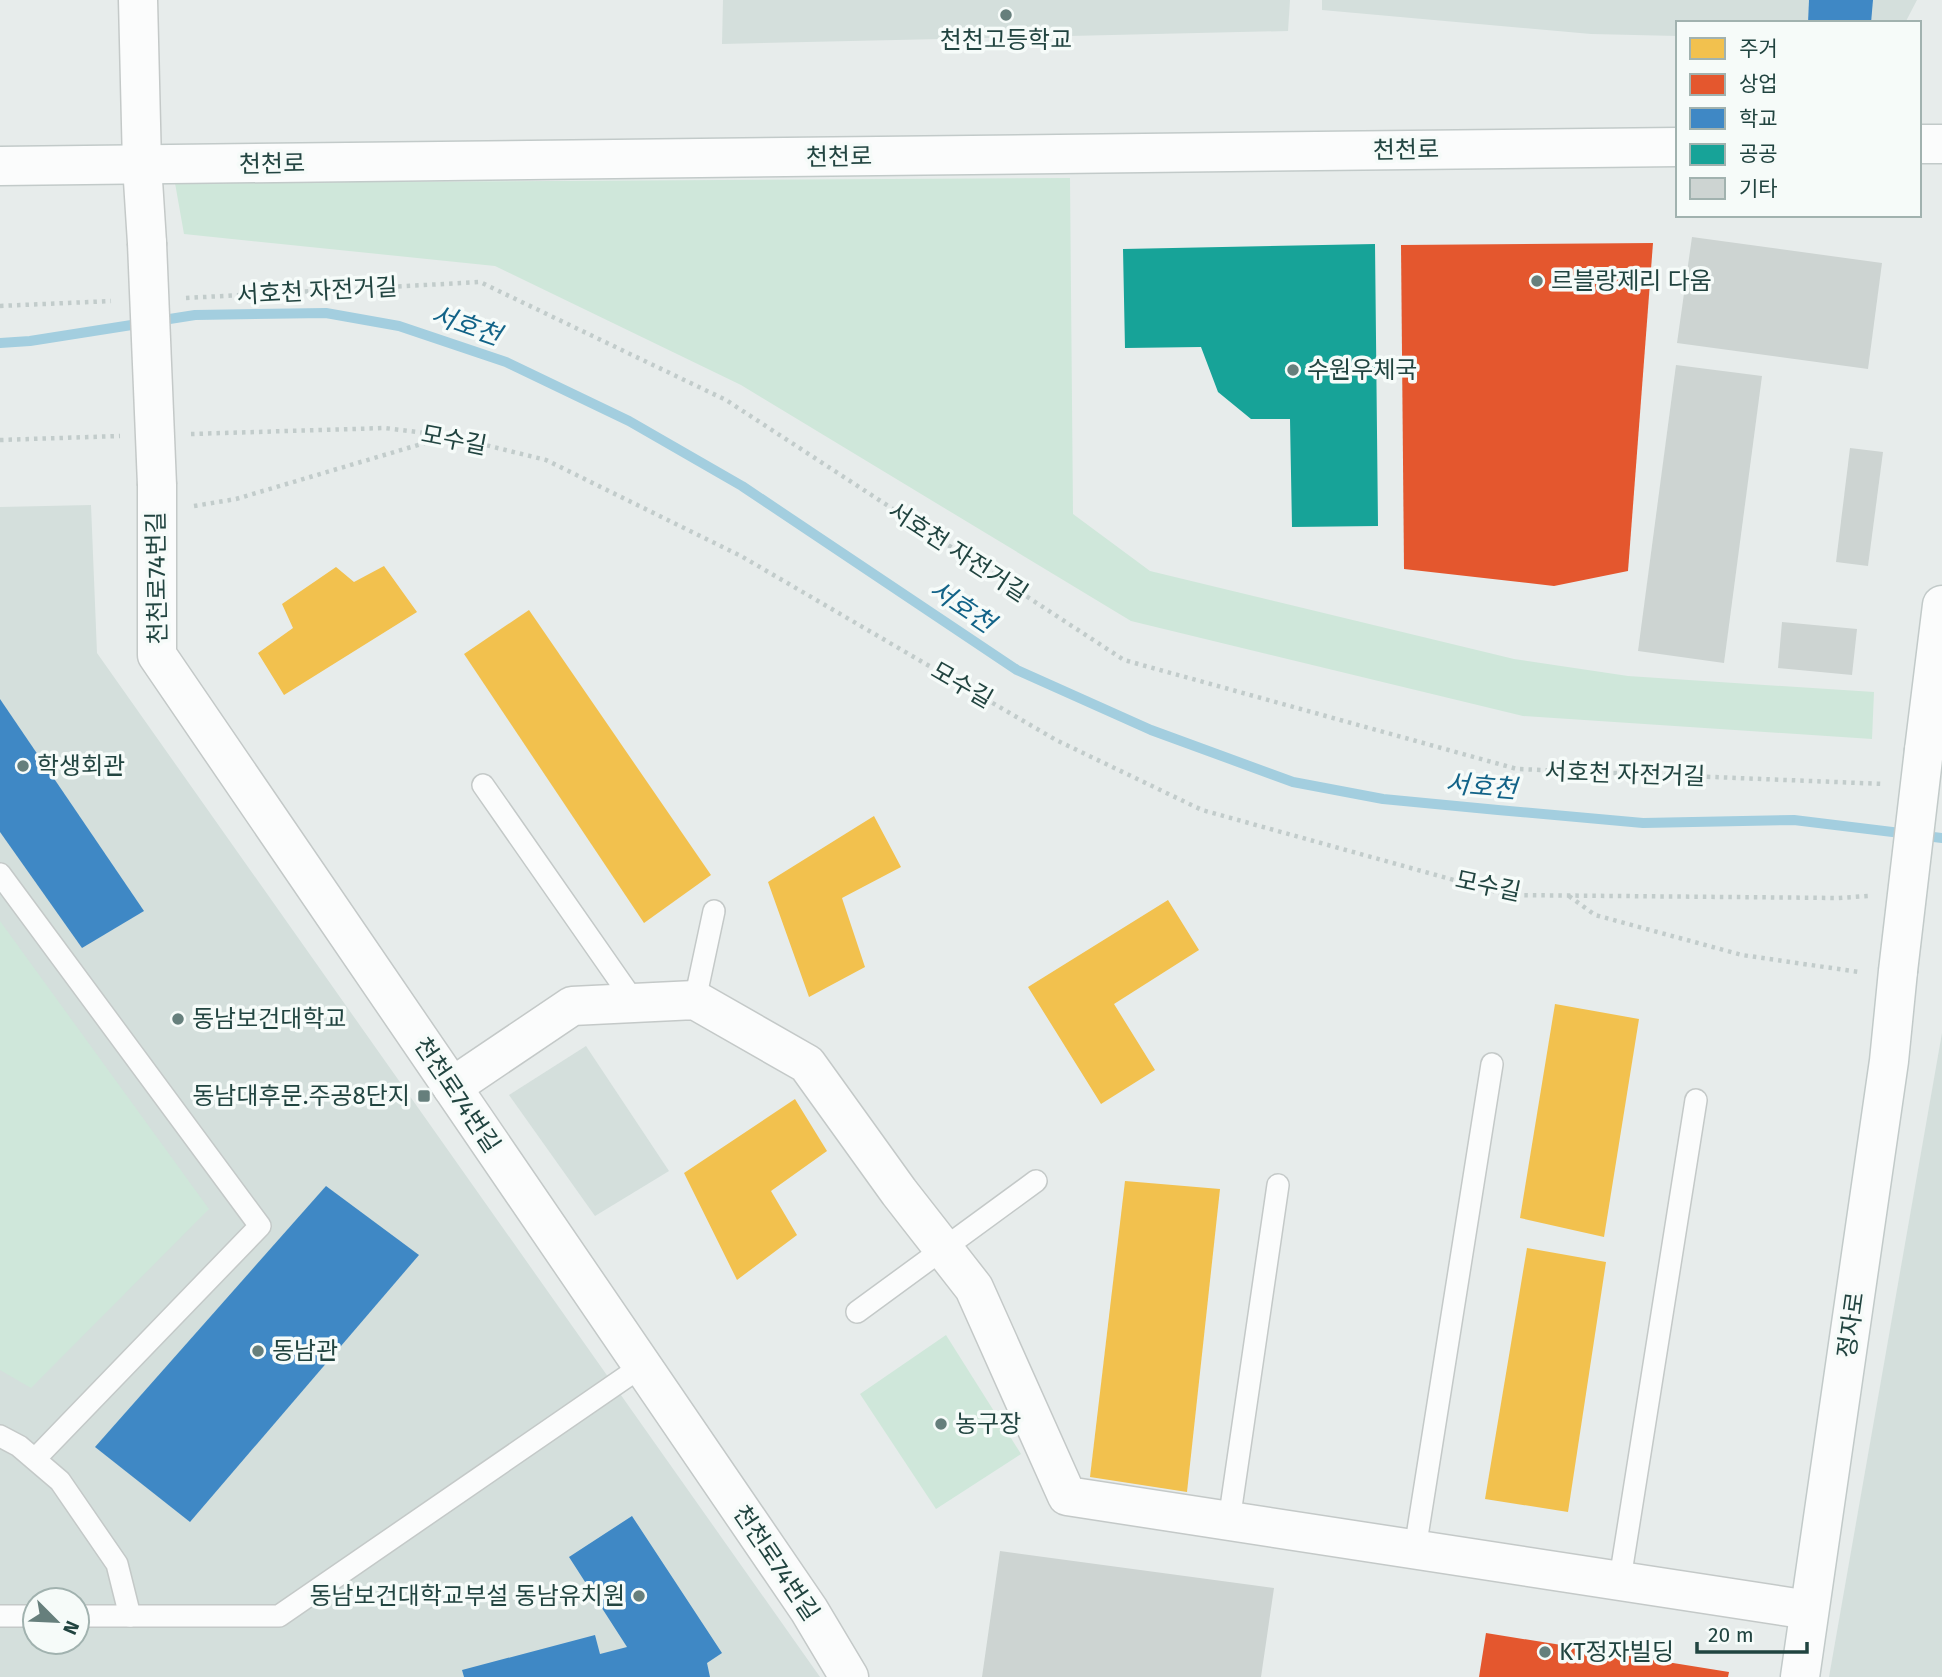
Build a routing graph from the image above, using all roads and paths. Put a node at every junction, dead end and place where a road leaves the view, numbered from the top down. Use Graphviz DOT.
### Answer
graph roads {
  1 [pos="138,0"];
  2 [pos="1921,144"];
  3 [pos="1942,144"];
  4 [pos="1676,147"];
  5 [pos="142,165"];
  6 [pos="0,166"];
  7 [pos="180,298"];
  8 [pos="125,300"];
  9 [pos="0,306"];
  10 [pos="183,434"];
  11 [pos="127,436"];
  12 [pos="449,436"];
  13 [pos="0,440"];
  14 [pos="156,499"];
  15 [pos="1942,605"];
  16 [pos="1894,784"];
  17 [pos="483,785"];
  18 [pos="0,874"];
  19 [pos="1569,895"];
  20 [pos="1875,896"];
  21 [pos="714,911"];
  22 [pos="1898,977"];
  23 [pos="695,1000"];
  24 [pos="635,1003"];
  25 [pos="1492,1064"];
  26 [pos="452,1087"];
  27 [pos="1696,1100"];
  28 [pos="1036,1181"];
  29 [pos="1278,1185"];
  30 [pos="943,1248"];
  31 [pos="857,1312"];
  32 [pos="642,1366"];
  33 [pos="0,1436"];
  34 [pos="35,1459"];
  35 [pos="1229,1521"];
  36 [pos="1415,1549"];
  37 [pos="1620,1579"];
  38 [pos="1809,1610"];
  39 [pos="0,1616"];
  40 [pos="21,1616"];
  41 [pos="91,1616"];
  42 [pos="130,1616"];
  43 [pos="849,1677"];
  44 [pos="1800,1677"];
  1 -- 5 [label="street"];
  2 -- 3 [label="street"];
  4 -- 5 [label="street, 천천로"];
  5 -- 6 [label="street, 천천로"];
  5 -- 14 [label="street, 천천로74번길, bridge"];
  7 -- 16 [label="path, 서호천 자전거길"];
  8 -- 9 [label="path"];
  10 -- 12 [label="path, 모수길"];
  11 -- 13 [label="path"];
  12 -- 14 [label="path"];
  12 -- 19 [label="path, 모수길"];
  14 -- 26 [label="street, 천천로74번길"];
  15 -- 22 [label="street, 정자로, bridge"];
  17 -- 24 [label="lane"];
  18 -- 34 [label="lane"];
  19 -- 20 [label="path, 모수길"];
  19 -- 22 [label="path"];
  21 -- 23 [label="lane"];
  22 -- 38 [label="street, 정자로"];
  23 -- 24 [label="street"];
  23 -- 30 [label="street"];
  24 -- 26 [label="street"];
  25 -- 36 [label="lane"];
  26 -- 32 [label="street, 천천로74번길"];
  27 -- 37 [label="lane"];
  28 -- 30 [label="lane"];
  29 -- 35 [label="lane"];
  30 -- 31 [label="lane"];
  30 -- 35 [label="street"];
  32 -- 42 [label="lane"];
  32 -- 43 [label="street, 천천로74번길"];
  33 -- 34 [label="lane"];
  34 -- 42 [label="lane"];
  35 -- 36 [label="street"];
  36 -- 37 [label="street"];
  37 -- 38 [label="street"];
  38 -- 44 [label="street, 정자로"];
  39 -- 40 [label="lane"];
  41 -- 42 [label="lane"];
}
